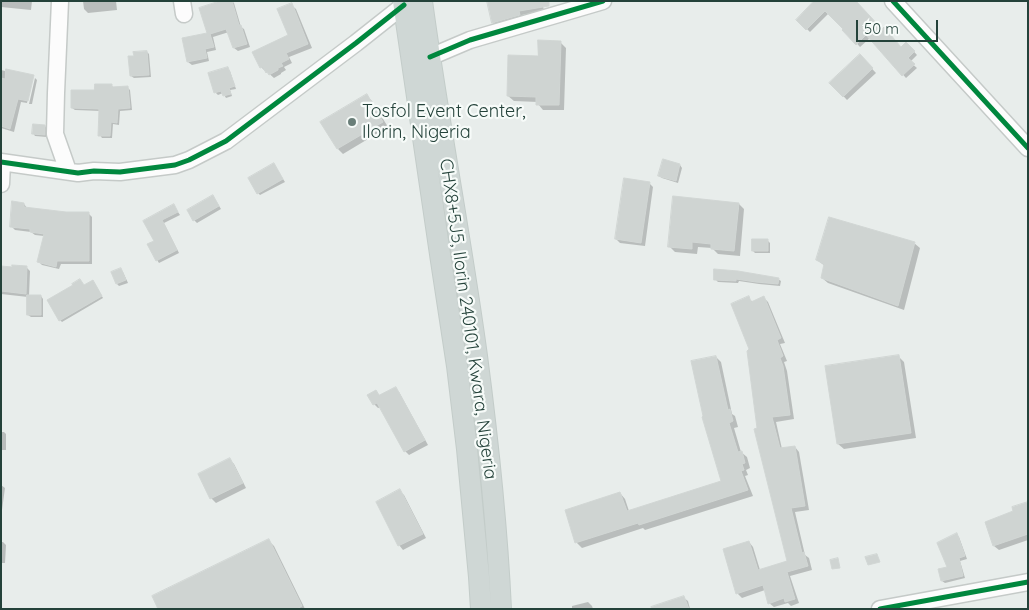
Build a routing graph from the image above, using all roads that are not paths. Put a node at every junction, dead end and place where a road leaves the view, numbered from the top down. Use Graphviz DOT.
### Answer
graph roads {
  1 [pos="60,1"];
  2 [pos="603,1"];
  3 [pos="892,1"];
  4 [pos="410,2"];
  5 [pos="430,57"];
  6 [pos="1028,148"];
  7 [pos="1,162"];
  8 [pos="68,172"];
  9 [pos="1,184"];
  10 [pos="1028,582"];
  11 [pos="481,609"];
  12 [pos="502,609"];
  13 [pos="880,609"];
  1 -- 8 [label="street"];
  2 -- 5 [label="street"];
  3 -- 6 [label="street"];
  4 -- 5 [label="main road, CHX8+5J5, Ilorin 240101, Kwara, Nigeria"];
  4 -- 8 [label="street"];
  4 -- 11 [label="main road, CHX8+5J5, Ilorin 240101, Kwara, Nigeria"];
  5 -- 12 [label="main road, CHX8+5J5, Ilorin 240101, Kwara, Nigeria"];
  7 -- 8 [label="street"];
  7 -- 9 [label="street"];
  10 -- 13 [label="street"];
}
